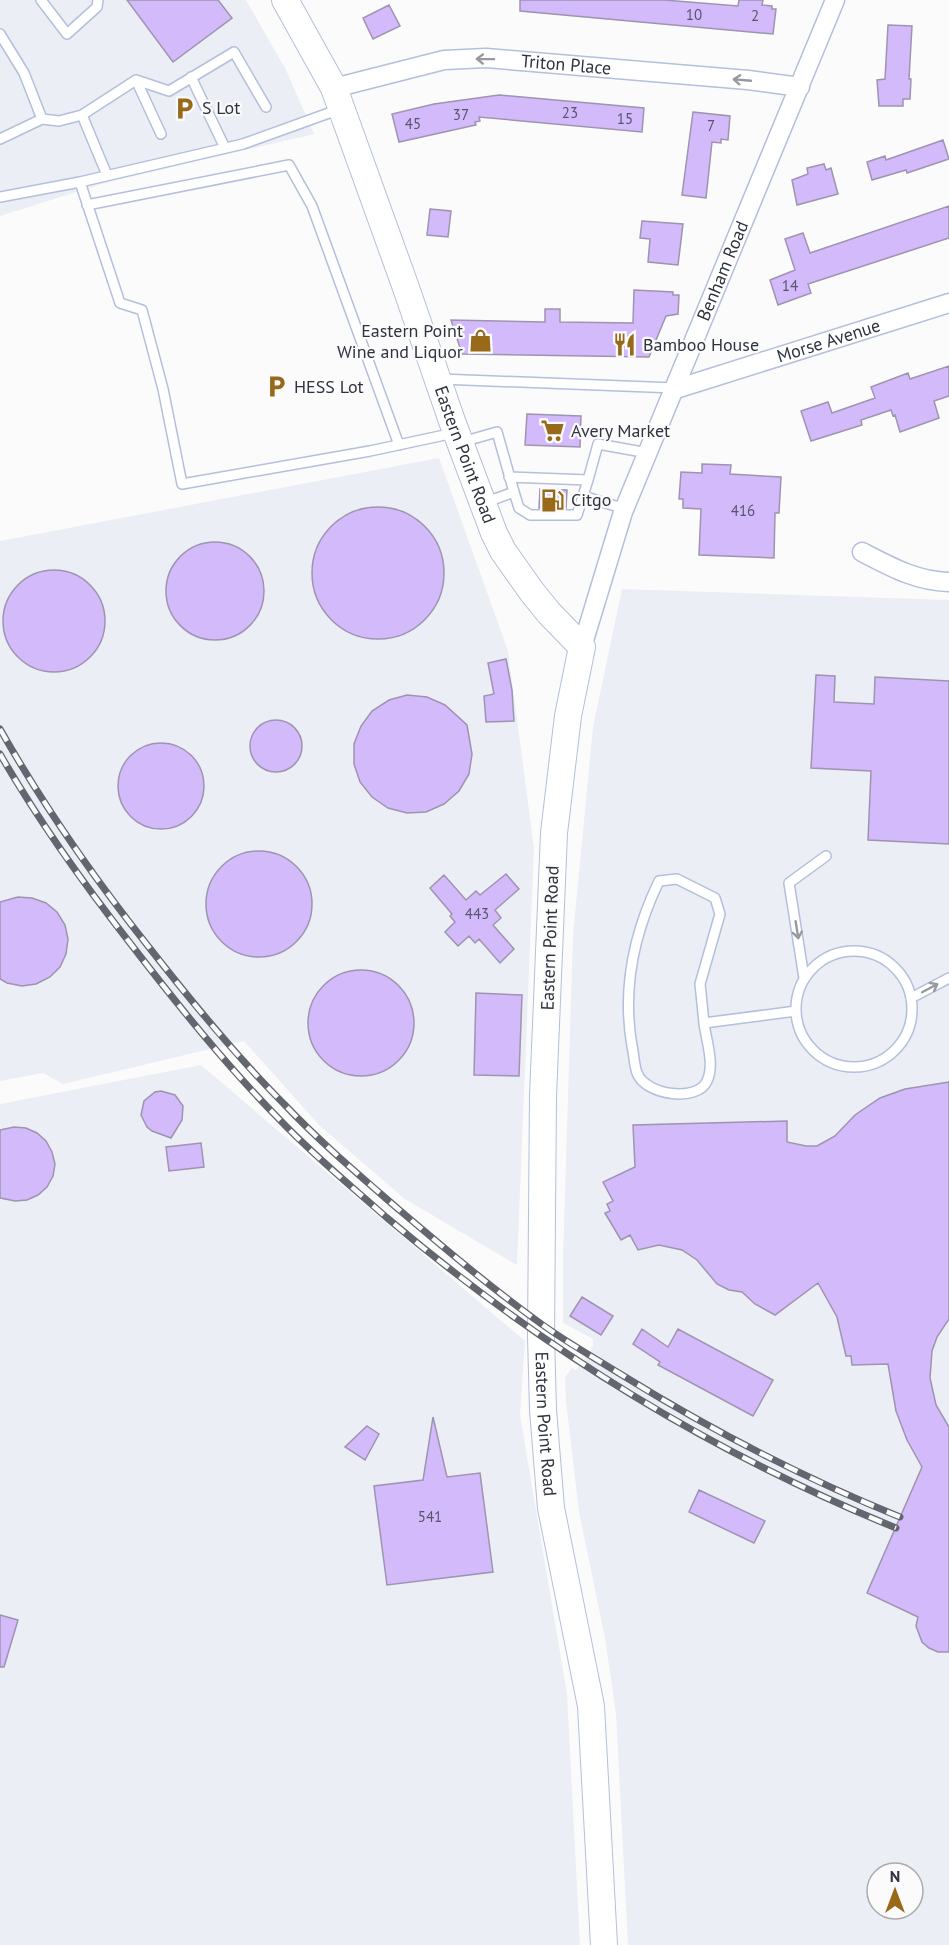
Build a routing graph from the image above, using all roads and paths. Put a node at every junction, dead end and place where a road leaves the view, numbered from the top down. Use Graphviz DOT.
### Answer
graph roads {
  1 [pos="41,0"];
  2 [pos="99,0"];
  3 [pos="285,0"];
  4 [pos="835,0"];
  5 [pos="0,34"];
  6 [pos="191,77"];
  7 [pos="136,80"];
  8 [pos="800,87"];
  9 [pos="337,98"];
  10 [pos="266,107"];
  11 [pos="82,115"];
  12 [pos="42,119"];
  13 [pos="161,134"];
  14 [pos="0,139"];
  15 [pos="225,148"];
  16 [pos="107,175"];
  17 [pos="80,182"];
  18 [pos="0,197"];
  19 [pos="87,205"];
  20 [pos="949,303"];
  21 [pos="437,379"];
  22 [pos="675,388"];
  23 [pos="458,438"];
  24 [pos="399,445"];
  25 [pos="648,453"];
  26 [pos="509,477"];
  27 [pos="588,480"];
  28 [pos="514,492"];
  29 [pos="583,496"];
  30 [pos="483,503"];
  31 [pos="625,509"];
  32 [pos="862,552"];
  33 [pos="949,582"];
  34 [pos="582,647"];
  35 [pos="826,856"];
  36 [pos="804,978"];
  37 [pos="949,978"];
  38 [pos="911,998"];
  39 [pos="796,1011"];
  40 [pos="704,1023"];
  41 [pos="604,1945"];
  1 -- 2 [label="lane"];
  3 -- 9 [label="main road, Eastern Point Road"];
  4 -- 8 [label="street, Benham Road"];
  5 -- 12 [label="lane"];
  6 -- 7 [label="lane"];
  6 -- 10 [label="lane"];
  6 -- 15 [label="lane"];
  7 -- 11 [label="lane"];
  7 -- 13 [label="lane"];
  8 -- 9 [label="street, Triton Place, one-way"];
  8 -- 22 [label="street, Benham Road"];
  9 -- 15 [label="lane"];
  9 -- 21 [label="main road, Eastern Point Road"];
  11 -- 12 [label="lane"];
  11 -- 16 [label="lane"];
  12 -- 14 [label="lane"];
  15 -- 16 [label="lane"];
  16 -- 17 [label="lane"];
  17 -- 18 [label="lane"];
  17 -- 19 [label="lane"];
  19 -- 24 [label="lane"];
  19 -- 24 [label="lane"];
  20 -- 22 [label="street, Morse Avenue"];
  21 -- 22 [label="lane"];
  21 -- 23 [label="main road, Eastern Point Road"];
  22 -- 25 [label="street, Benham Road"];
  23 -- 24 [label="lane"];
  23 -- 26 [label="lane"];
  23 -- 30 [label="main road, Eastern Point Road"];
  25 -- 27 [label="lane"];
  25 -- 31 [label="street, Benham Road"];
  26 -- 27 [label="lane"];
  26 -- 28 [label="lane"];
  27 -- 29 [label="lane"];
  28 -- 29 [label="lane"];
  28 -- 30 [label="lane"];
  29 -- 31 [label="lane"];
  30 -- 34 [label="main road, Eastern Point Road"];
  31 -- 34 [label="street, Benham Road"];
  32 -- 33 [label="street"];
  34 -- 41 [label="main road, Eastern Point Road"];
  35 -- 36 [label="lane, one-way"];
  36 -- 38 [label="lane"];
  36 -- 39 [label="lane"];
  38 -- 37 [label="lane, one-way"];
  38 -- 39 [label="lane"];
  39 -- 40 [label="lane"];
  40 -- 40 [label="lane"];
}
